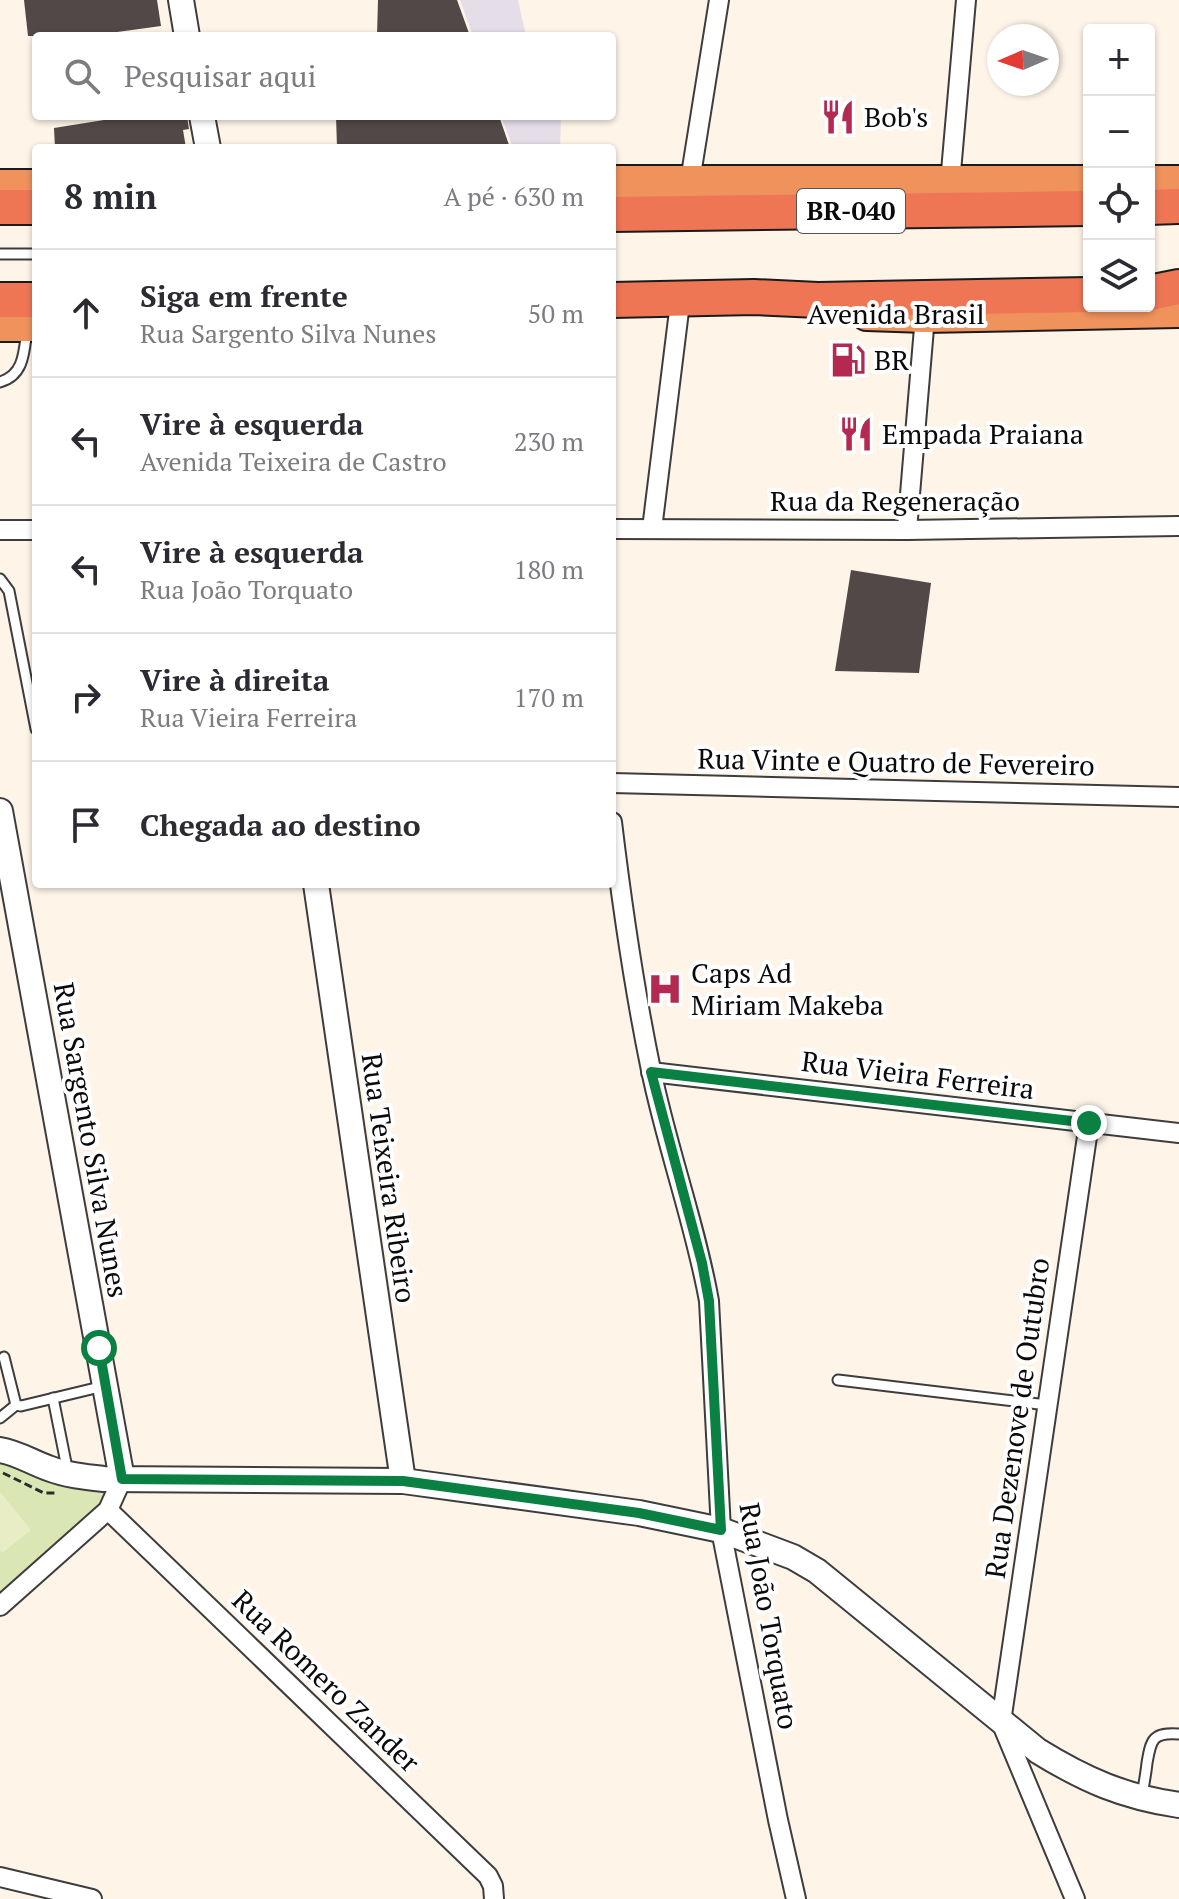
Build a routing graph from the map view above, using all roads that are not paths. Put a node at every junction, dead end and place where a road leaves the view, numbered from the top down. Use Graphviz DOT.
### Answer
graph roads {
  1 [pos="181,0"];
  2 [pos="719,0"];
  3 [pos="966,0"];
  4 [pos="186,32"];
  5 [pos="203,120"];
  6 [pos="207,144"];
  7 [pos="690,181"];
  8 [pos="616,182"];
  9 [pos="1083,182"];
  10 [pos="1155,182"];
  11 [pos="1179,182"];
  12 [pos="950,183"];
  13 [pos="0,186"];
  14 [pos="32,186"];
  15 [pos="616,195"];
  16 [pos="1179,206"];
  17 [pos="0,207"];
  18 [pos="32,207"];
  19 [pos="1155,207"];
  20 [pos="1083,208"];
  21 [pos="706,213"];
  22 [pos="616,214"];
  23 [pos="0,254"];
  24 [pos="32,254"];
  25 [pos="1083,283"];
  26 [pos="1155,284"];
  27 [pos="616,285"];
  28 [pos="1179,286"];
  29 [pos="1155,292"];
  30 [pos="1083,295"];
  31 [pos="0,300"];
  32 [pos="616,300"];
  33 [pos="616,310"];
  34 [pos="679,311"];
  35 [pos="1179,311"];
  36 [pos="925,316"];
  37 [pos="25,318"];
  38 [pos="0,382"];
  39 [pos="1179,526"];
  40 [pos="616,529"];
  41 [pos="652,529"];
  42 [pos="0,530"];
  43 [pos="32,530"];
  44 [pos="907,530"];
  45 [pos="0,579"];
  46 [pos="32,709"];
  47 [pos="616,783"];
  48 [pos="1179,797"];
  49 [pos="0,811"];
  50 [pos="3,839"];
  51 [pos="616,856"];
  52 [pos="317,888"];
  53 [pos="651,1072"];
  54 [pos="1089,1123"];
  55 [pos="1179,1133"];
  56 [pos="4,1357"];
  57 [pos="838,1380"];
  58 [pos="106,1386"];
  59 [pos="53,1398"];
  60 [pos="16,1405"];
  61 [pos="1047,1405"];
  62 [pos="0,1418"];
  63 [pos="4,1447"];
  64 [pos="69,1475"];
  65 [pos="122,1479"];
  66 [pos="403,1481"];
  67 [pos="108,1510"];
  68 [pos="721,1530"];
  69 [pos="0,1606"];
  70 [pos="1001,1722"];
  71 [pos="1179,1734"];
  72 [pos="1142,1798"];
  73 [pos="1179,1805"];
  74 [pos="0,1877"];
  75 [pos="92,1899"];
  76 [pos="494,1899"];
  77 [pos="796,1899"];
  78 [pos="1075,1899"];
  1 -- 4 [label="street"];
  2 -- 7 [label="street"];
  3 -- 12 [label="street"];
  5 -- 6 [label="street"];
  7 -- 8 [label="highway"];
  7 -- 12 [label="highway"];
  9 -- 12 [label="highway"];
  10 -- 11 [label="highway"];
  13 -- 14 [label="highway"];
  15 -- 21 [label="highway"];
  16 -- 19 [label="highway"];
  17 -- 18 [label="highway"];
  20 -- 21 [label="highway, BR-040"];
  21 -- 22 [label="highway, BR-040"];
  23 -- 24 [label="lane"];
  25 -- 27 [label="highway, Avenida Brasil"];
  26 -- 28 [label="highway"];
  28 -- 29 [label="highway"];
  30 -- 32 [label="highway"];
  31 -- 37 [label="highway"];
  33 -- 34 [label="highway, Avenida Brasil"];
  34 -- 36 [label="highway, Avenida Brasil"];
  34 -- 41 [label="street"];
  35 -- 36 [label="highway, Avenida Brasil"];
  36 -- 44 [label="street"];
  37 -- 38 [label="lane"];
  39 -- 44 [label="street, Rua da Regeneração"];
  40 -- 41 [label="street, Rua da Regeneração"];
  41 -- 44 [label="street, Rua da Regeneração"];
  42 -- 43 [label="street"];
  45 -- 46 [label="lane"];
  47 -- 48 [label="street, Rua Vinte e Quatro de Fevereiro"];
  49 -- 50 [label="street, Rua Sargento Silva Nunes"];
  50 -- 58 [label="street, Rua Sargento Silva Nunes"];
  51 -- 53 [label="street, Rua João Torquato"];
  52 -- 66 [label="street, Rua Teixeira Ribeiro"];
  53 -- 54 [label="street, Rua Vieira Ferreira"];
  53 -- 68 [label="street, Rua João Torquato"];
  54 -- 55 [label="street, Rua Vieira Ferreira"];
  54 -- 61 [label="street, Rua Dezenove de Outubro"];
  56 -- 60 [label="lane"];
  57 -- 61 [label="lane"];
  58 -- 59 [label="lane"];
  58 -- 65 [label="street, Rua Sargento Silva Nunes"];
  59 -- 60 [label="lane"];
  59 -- 64 [label="lane"];
  60 -- 62 [label="lane"];
  61 -- 70 [label="street, Rua Dezenove de Outubro"];
  63 -- 64 [label="street"];
  64 -- 65 [label="street"];
  65 -- 66 [label="street"];
  65 -- 67 [label="street"];
  66 -- 68 [label="street"];
  67 -- 69 [label="street"];
  67 -- 76 [label="street, Rua Romero Zander"];
  68 -- 70 [label="street"];
  68 -- 77 [label="street, Rua João Torquato"];
  70 -- 72 [label="street"];
  70 -- 78 [label="street"];
  71 -- 72 [label="lane"];
  72 -- 73 [label="street"];
  74 -- 75 [label="street"];
}
